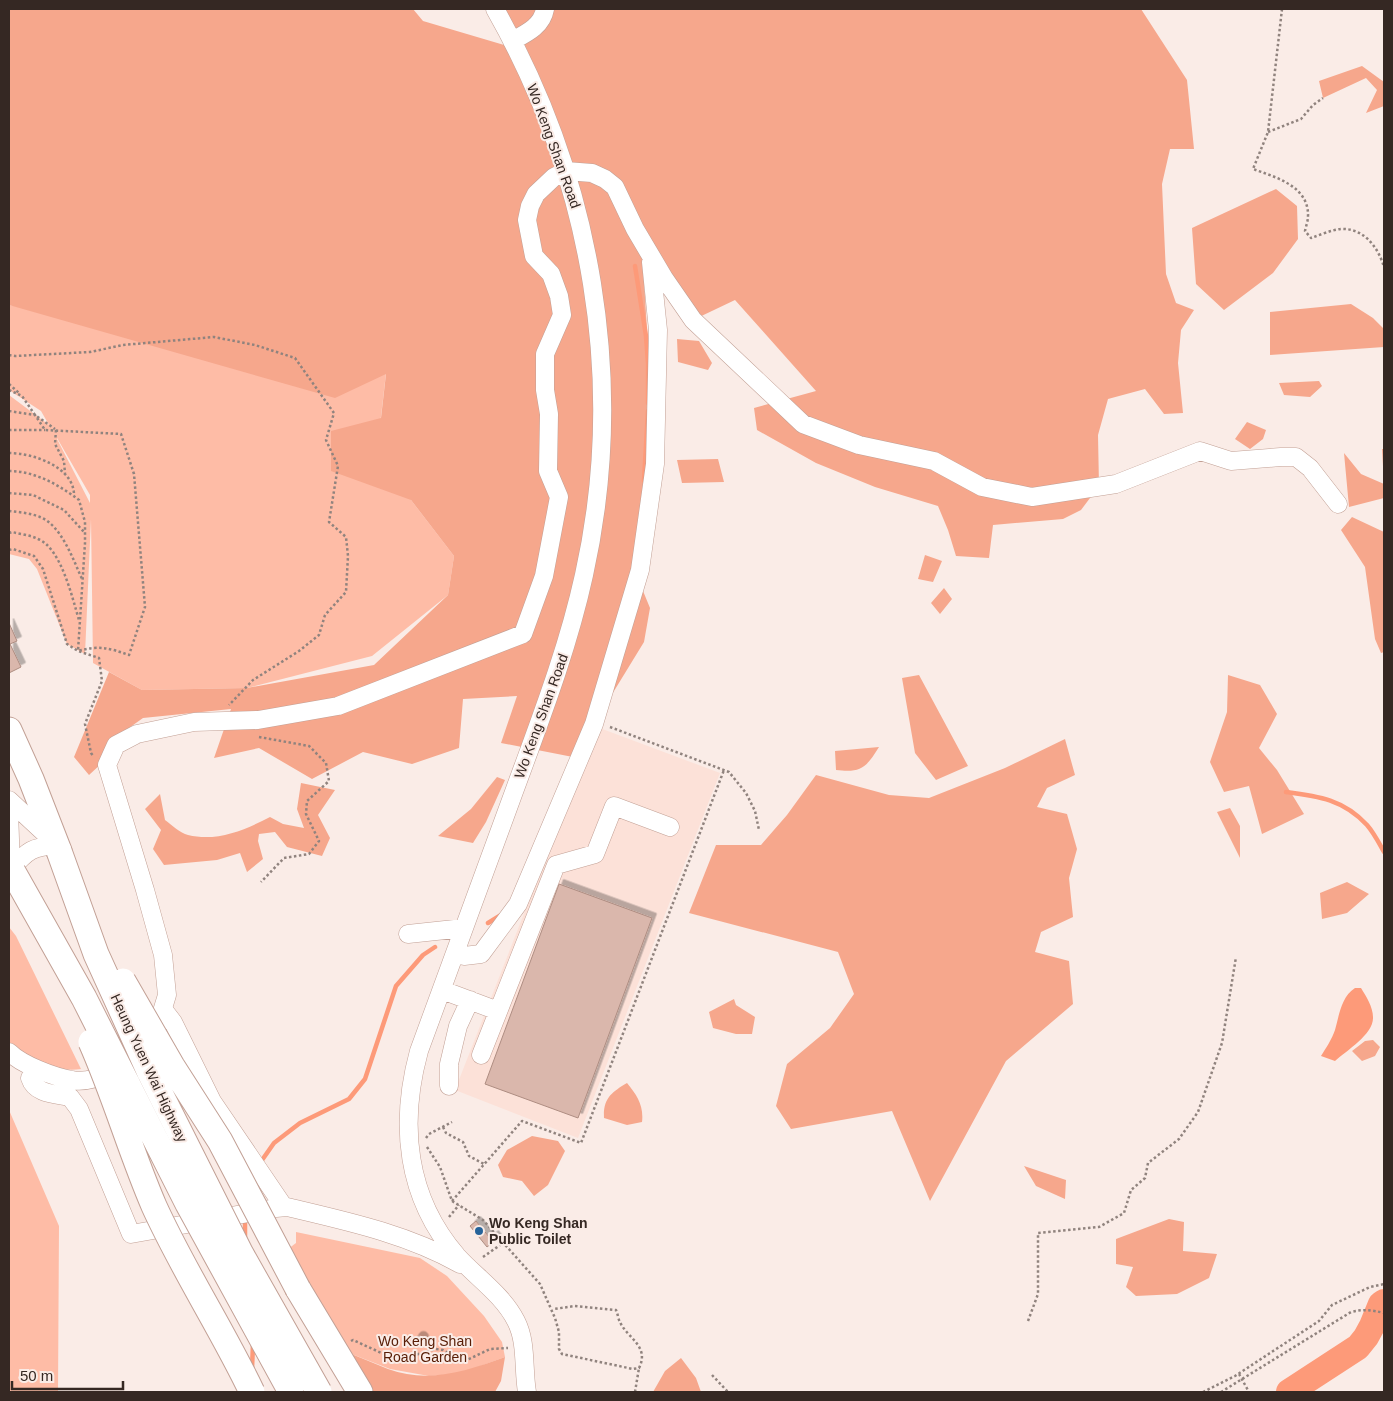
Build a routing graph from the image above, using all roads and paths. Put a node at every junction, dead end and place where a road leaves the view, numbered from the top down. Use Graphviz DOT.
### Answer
graph roads {
  1 [pos="495,9"];
  2 [pos="545,9"];
  3 [pos="1282,9"];
  4 [pos="512,41"];
  5 [pos="1322,98"];
  6 [pos="1268,132"];
  7 [pos="566,171"];
  8 [pos="650,254"];
  9 [pos="1384,267"];
  10 [pos="9,355"];
  11 [pos="9,384"];
  12 [pos="9,390"];
  13 [pos="22,396"];
  14 [pos="9,411"];
  15 [pos="35,415"];
  16 [pos="9,430"];
  17 [pos="45,430"];
  18 [pos="56,430"];
  19 [pos="9,453"];
  20 [pos="9,471"];
  21 [pos="65,476"];
  22 [pos="9,493"];
  23 [pos="74,496"];
  24 [pos="1338,504"];
  25 [pos="9,511"];
  26 [pos="85,532"];
  27 [pos="9,533"];
  28 [pos="9,550"];
  29 [pos="82,580"];
  30 [pos="80,623"];
  31 [pos="78,651"];
  32 [pos="214,721"];
  33 [pos="594,724"];
  34 [pos="9,730"];
  35 [pos="255,736"];
  36 [pos="107,765"];
  37 [pos="724,770"];
  38 [pos="9,800"];
  39 [pos="9,810"];
  40 [pos="670,827"];
  41 [pos="759,830"];
  42 [pos="58,848"];
  43 [pos="11,869"];
  44 [pos="261,882"];
  45 [pos="464,928"];
  46 [pos="408,934"];
  47 [pos="455,953"];
  48 [pos="1236,957"];
  49 [pos="442,990"];
  50 [pos="470,1000"];
  51 [pos="163,1009"];
  52 [pos="498,1011"];
  53 [pos="9,1052"];
  54 [pos="481,1055"];
  55 [pos="36,1069"];
  56 [pos="449,1086"];
  57 [pos="452,1122"];
  58 [pos="443,1127"];
  59 [pos="484,1164"];
  60 [pos="452,1201"];
  61 [pos="460,1205"];
  62 [pos="284,1207"];
  63 [pos="449,1217"];
  64 [pos="503,1243"];
  65 [pos="484,1257"];
  66 [pos="475,1274"];
  67 [pos="1384,1284"];
  68 [pos="554,1309"];
  69 [pos="1384,1313"];
  70 [pos="1028,1321"];
  71 [pos="349,1341"];
  72 [pos="517,1353"];
  73 [pos="640,1368"];
  74 [pos="712,1374"];
  75 [pos="1238,1374"];
  76 [pos="1242,1380"];
  77 [pos="252,1392"];
  78 [pos="291,1392"];
  79 [pos="319,1392"];
  80 [pos="360,1392"];
  81 [pos="512,1392"];
  82 [pos="527,1392"];
  83 [pos="635,1392"];
  84 [pos="728,1392"];
  85 [pos="1203,1392"];
  86 [pos="1221,1392"];
  87 [pos="1249,1392"];
  1 -- 4 [label="street, Wo Keng Shan Road"];
  2 -- 4 [label="street"];
  3 -- 6 [label="path"];
  4 -- 7 [label="street, Wo Keng Shan Road"];
  5 -- 6 [label="path"];
  6 -- 9 [label="path"];
  7 -- 8 [label="street"];
  7 -- 32 [label="street"];
  7 -- 45 [label="street, Wo Keng Shan Road"];
  8 -- 24 [label="street"];
  8 -- 33 [label="street"];
  10 -- 32 [label="path"];
  11 -- 13 [label="path"];
  12 -- 13 [label="path"];
  13 -- 15 [label="path"];
  14 -- 15 [label="path"];
  15 -- 17 [label="path"];
  15 -- 18 [label="path"];
  16 -- 17 [label="path"];
  17 -- 18 [label="path"];
  18 -- 21 [label="path"];
  18 -- 31 [label="path"];
  19 -- 21 [label="path"];
  20 -- 23 [label="path"];
  21 -- 23 [label="path"];
  22 -- 26 [label="path"];
  23 -- 26 [label="path"];
  25 -- 29 [label="path"];
  26 -- 29 [label="path"];
  27 -- 30 [label="path"];
  28 -- 31 [label="path"];
  29 -- 30 [label="path"];
  30 -- 31 [label="path"];
  31 -- 36 [label="path"];
  32 -- 36 [label="street"];
  33 -- 37 [label="path"];
  33 -- 47 [label="street"];
  34 -- 42 [label="highway, Heung Yuen Wai Highway"];
  35 -- 44 [label="path"];
  36 -- 51 [label="street"];
  37 -- 41 [label="path"];
  37 -- 59 [label="path"];
  38 -- 42 [label="street"];
  39 -- 43 [label="street"];
  40 -- 52 [label="street"];
  42 -- 43 [label="street"];
  42 -- 79 [label="highway, Heung Yuen Wai Highway, bridge"];
  42 -- 80 [label="highway, bridge"];
  43 -- 77 [label="highway, bridge"];
  43 -- 78 [label="highway, Heung Yuen Wai Highway, bridge"];
  45 -- 46 [label="street"];
  45 -- 47 [label="street, Wo Keng Shan Road"];
  47 -- 49 [label="street, Wo Keng Shan Road"];
  48 -- 70 [label="path"];
  49 -- 50 [label="street"];
  49 -- 66 [label="street, Wo Keng Shan Road"];
  50 -- 52 [label="street"];
  50 -- 56 [label="street"];
  51 -- 55 [label="street"];
  51 -- 62 [label="street"];
  52 -- 54 [label="street"];
  53 -- 55 [label="street"];
  55 -- 62 [label="street"];
  57 -- 58 [label="path"];
  58 -- 59 [label="path"];
  58 -- 60 [label="path"];
  59 -- 60 [label="path"];
  60 -- 61 [label="path"];
  61 -- 63 [label="path"];
  61 -- 64 [label="path"];
  62 -- 66 [label="street"];
  64 -- 65 [label="path"];
  64 -- 73 [label="path"];
  66 -- 72 [label="street, Wo Keng Shan Road"];
  67 -- 75 [label="path"];
  68 -- 73 [label="path"];
  69 -- 76 [label="path"];
  71 -- 72 [label="path"];
  72 -- 81 [label="street"];
  72 -- 82 [label="street, Wo Keng Shan Road"];
  73 -- 83 [label="path"];
  74 -- 84 [label="path"];
  75 -- 76 [label="path"];
  75 -- 85 [label="path"];
  76 -- 86 [label="path"];
  76 -- 87 [label="path"];
}
